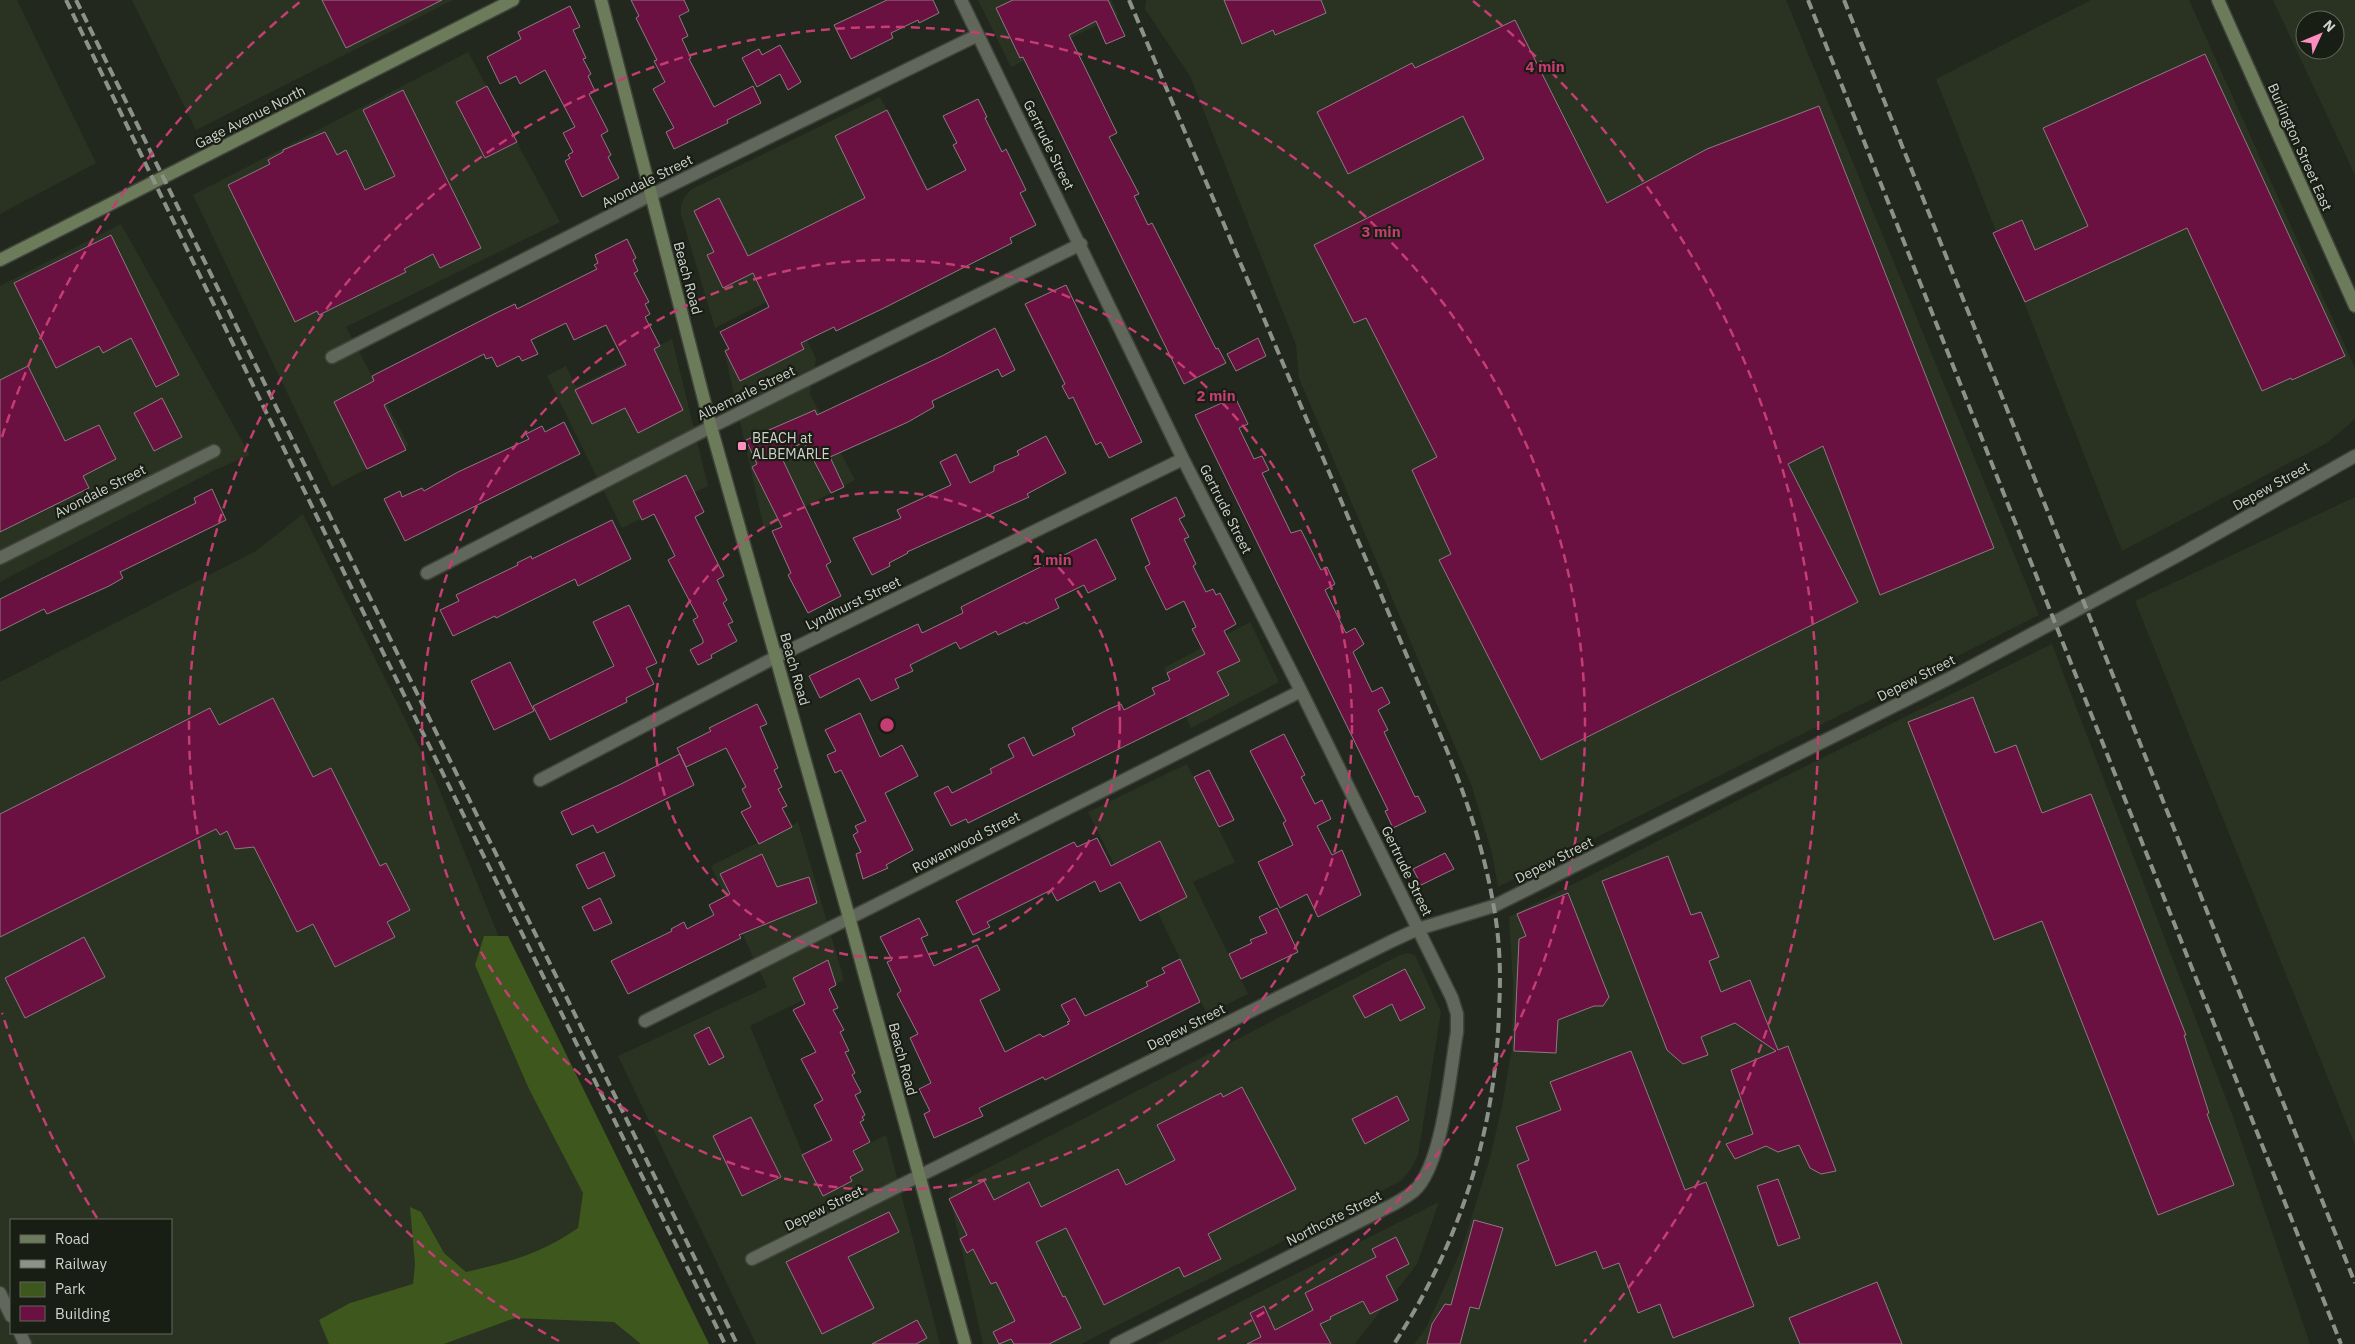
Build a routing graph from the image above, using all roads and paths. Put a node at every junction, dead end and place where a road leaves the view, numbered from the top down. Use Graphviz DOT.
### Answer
graph roads {
  1 [pos="513,0"];
  2 [pos="602,0"];
  3 [pos="961,0"];
  4 [pos="2218,0"];
  5 [pos="978,35"];
  6 [pos="650,196"];
  7 [pos="1081,244"];
  8 [pos="0,260"];
  9 [pos="2355,306"];
  10 [pos="332,357"];
  11 [pos="711,427"];
  12 [pos="214,451"];
  13 [pos="2355,456"];
  14 [pos="1183,459"];
  15 [pos="0,558"];
  16 [pos="427,573"];
  17 [pos="776,657"];
  18 [pos="1302,691"];
  19 [pos="540,780"];
  20 [pos="849,918"];
  21 [pos="1418,929"];
  22 [pos="645,1021"];
  23 [pos="1458,1032"];
  24 [pos="919,1178"];
  25 [pos="752,1259"];
  26 [pos="0,1293"];
  27 [pos="10,1314"];
  28 [pos="965,1344"];
  29 [pos="1116,1344"];
  1 -- 8 [label="street, Gage Avenue North"];
  2 -- 6 [label="street, Beach Road"];
  3 -- 5 [label="street, Gertrude Street"];
  4 -- 9 [label="street, Burlington Street East"];
  5 -- 6 [label="street, Avondale Street"];
  5 -- 7 [label="street, Gertrude Street"];
  6 -- 10 [label="street, Avondale Street"];
  6 -- 11 [label="street, Beach Road"];
  7 -- 11 [label="street, Albemarle Street"];
  7 -- 14 [label="street, Gertrude Street"];
  11 -- 16 [label="street, Albemarle Street"];
  11 -- 17 [label="street, Beach Road"];
  12 -- 15 [label="street, Avondale Street"];
  13 -- 21 [label="street, Depew Street"];
  14 -- 17 [label="street, Lyndhurst Street"];
  14 -- 18 [label="street, Gertrude Street"];
  17 -- 19 [label="street, Lyndhurst Street"];
  17 -- 20 [label="street, Beach Road"];
  18 -- 20 [label="street, Rowanwood Street"];
  18 -- 21 [label="street, Gertrude Street"];
  20 -- 22 [label="street, Rowanwood Street"];
  20 -- 24 [label="street, Beach Road"];
  21 -- 23 [label="street, Gertrude Street"];
  21 -- 24 [label="street, Depew Street"];
  23 -- 29 [label="street, Northcote Street"];
  24 -- 25 [label="street, Depew Street"];
  24 -- 28 [label="street, Beach Road"];
  26 -- 27 [label="street"];
}
